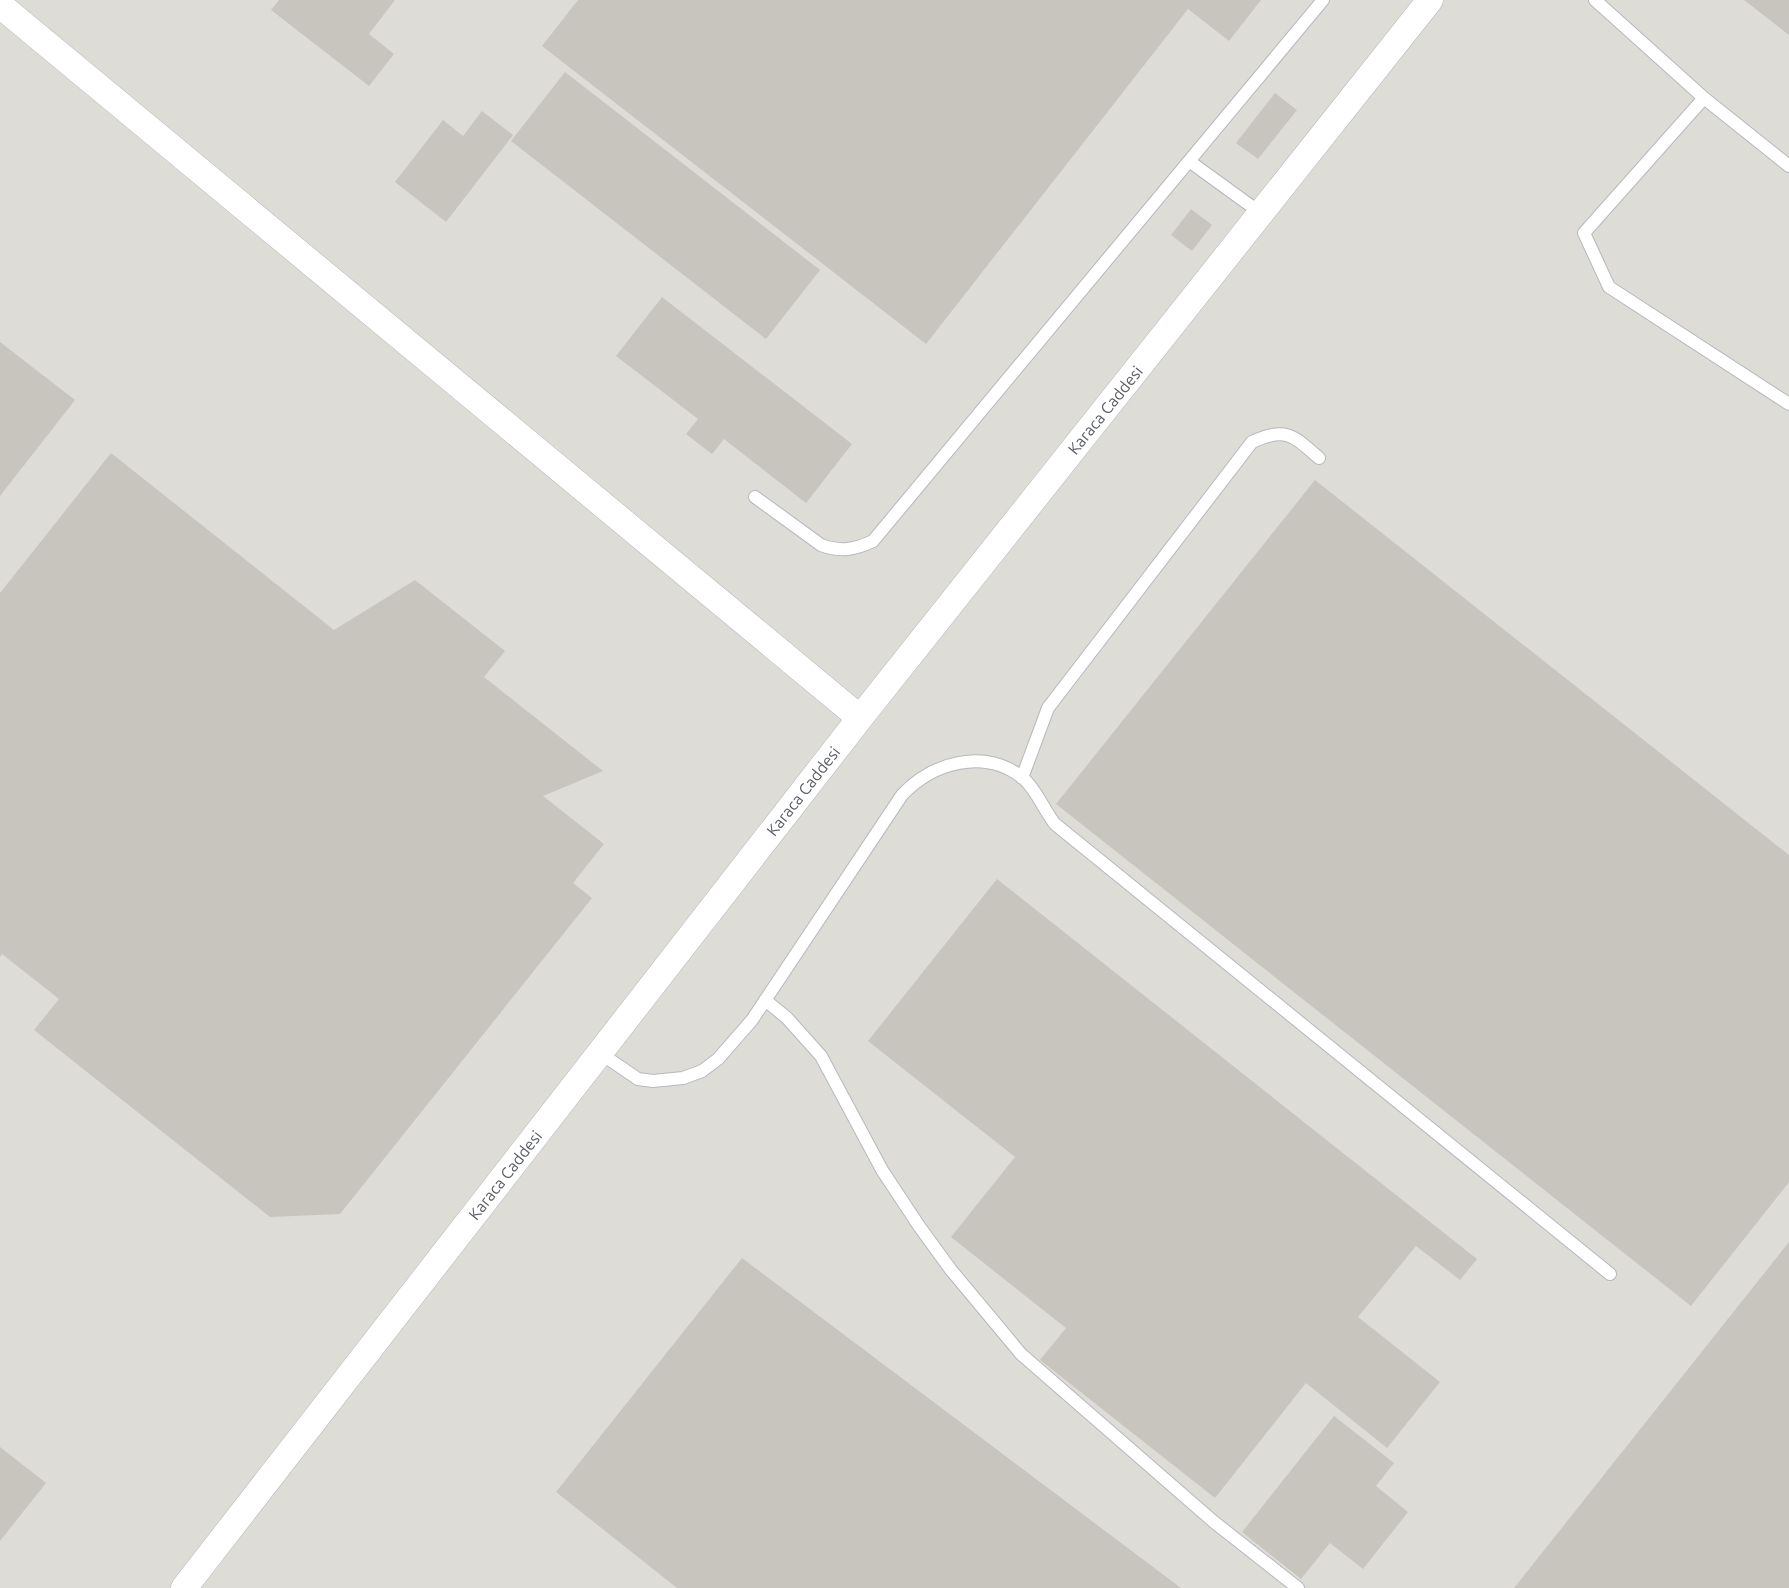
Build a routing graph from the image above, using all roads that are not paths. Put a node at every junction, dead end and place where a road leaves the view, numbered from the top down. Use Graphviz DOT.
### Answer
graph roads {
  1 [pos="1323,0"];
  2 [pos="1430,0"];
  3 [pos="1595,0"];
  4 [pos="0,5"];
  5 [pos="1704,98"];
  6 [pos="1189,161"];
  7 [pos="1789,166"];
  8 [pos="1262,214"];
  9 [pos="1789,404"];
  10 [pos="1319,458"];
  11 [pos="755,497"];
  12 [pos="861,718"];
  13 [pos="1023,778"];
  14 [pos="765,1000"];
  15 [pos="600,1053"];
  16 [pos="1610,1274"];
  17 [pos="184,1588"];
  18 [pos="1298,1588"];
  1 -- 6 [label="lane"];
  2 -- 8 [label="street, Karaca Caddesi"];
  3 -- 5 [label="lane"];
  4 -- 12 [label="street"];
  5 -- 7 [label="lane"];
  5 -- 9 [label="lane"];
  6 -- 8 [label="lane"];
  6 -- 11 [label="lane"];
  8 -- 12 [label="street, Karaca Caddesi"];
  10 -- 13 [label="lane"];
  12 -- 15 [label="street, Karaca Caddesi"];
  13 -- 14 [label="lane"];
  13 -- 16 [label="lane"];
  14 -- 15 [label="lane"];
  14 -- 18 [label="lane"];
  15 -- 17 [label="street, Karaca Caddesi"];
}
